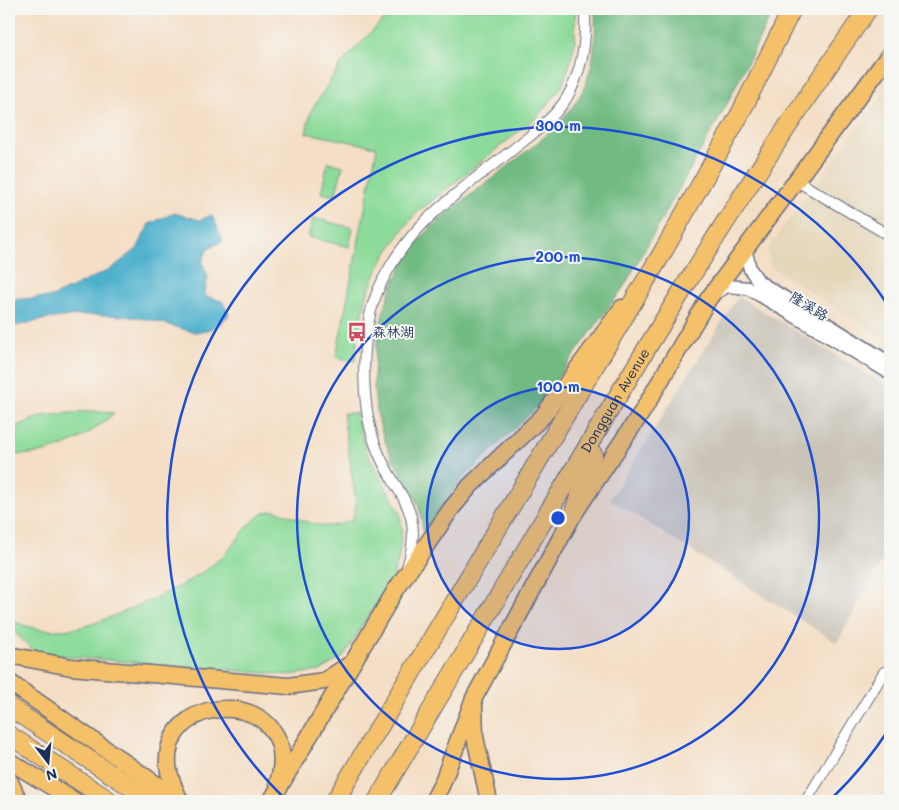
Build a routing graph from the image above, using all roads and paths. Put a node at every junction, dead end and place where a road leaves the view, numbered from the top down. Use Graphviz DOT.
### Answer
graph roads {
  1 [pos="585,9"];
  2 [pos="792,9"];
  3 [pos="868,9"];
  4 [pos="890,54"];
  5 [pos="797,181"];
  6 [pos="890,236"];
  7 [pos="745,248"];
  8 [pos="664,250"];
  9 [pos="709,298"];
  10 [pos="890,363"];
  11 [pos="890,373"];
  12 [pos="605,420"];
  13 [pos="573,515"];
  14 [pos="402,581"];
  15 [pos="9,656"];
  16 [pos="351,664"];
  17 [pos="890,676"];
  18 [pos="9,682"];
  19 [pos="474,698"];
  20 [pos="9,707"];
  21 [pos="9,735"];
  22 [pos="9,761"];
  23 [pos="9,780"];
  24 [pos="272,798"];
  25 [pos="19,801"];
  26 [pos="75,801"];
  27 [pos="110,801"];
  28 [pos="152,801"];
  29 [pos="180,801"];
  30 [pos="335,801"];
  31 [pos="377,801"];
  32 [pos="433,801"];
  33 [pos="489,801"];
  34 [pos="806,801"];
  1 -- 14 [label="street"];
  2 -- 8 [label="highway"];
  3 -- 12 [label="highway, Dongguan Avenue"];
  4 -- 5 [label="main road"];
  5 -- 6 [label="street"];
  5 -- 7 [label="main road"];
  7 -- 9 [label="main road"];
  7 -- 10 [label="street, 隆溪路"];
  8 -- 14 [label="main road"];
  8 -- 30 [label="highway"];
  9 -- 11 [label="street, 隆溪路"];
  9 -- 13 [label="main road"];
  12 -- 13 [label="highway"];
  12 -- 31 [label="highway, Dongguan Avenue"];
  13 -- 19 [label="main road"];
  14 -- 16 [label="main road"];
  15 -- 16 [label="main road"];
  16 -- 24 [label="main road"];
  17 -- 34 [label="street"];
  18 -- 29 [label="main road"];
  19 -- 32 [label="main road"];
  19 -- 33 [label="main road"];
  20 -- 28 [label="highway"];
  21 -- 27 [label="highway"];
  22 -- 26 [label="main road"];
  23 -- 25 [label="main road"];
  24 -- 29 [label="main road"];
}
